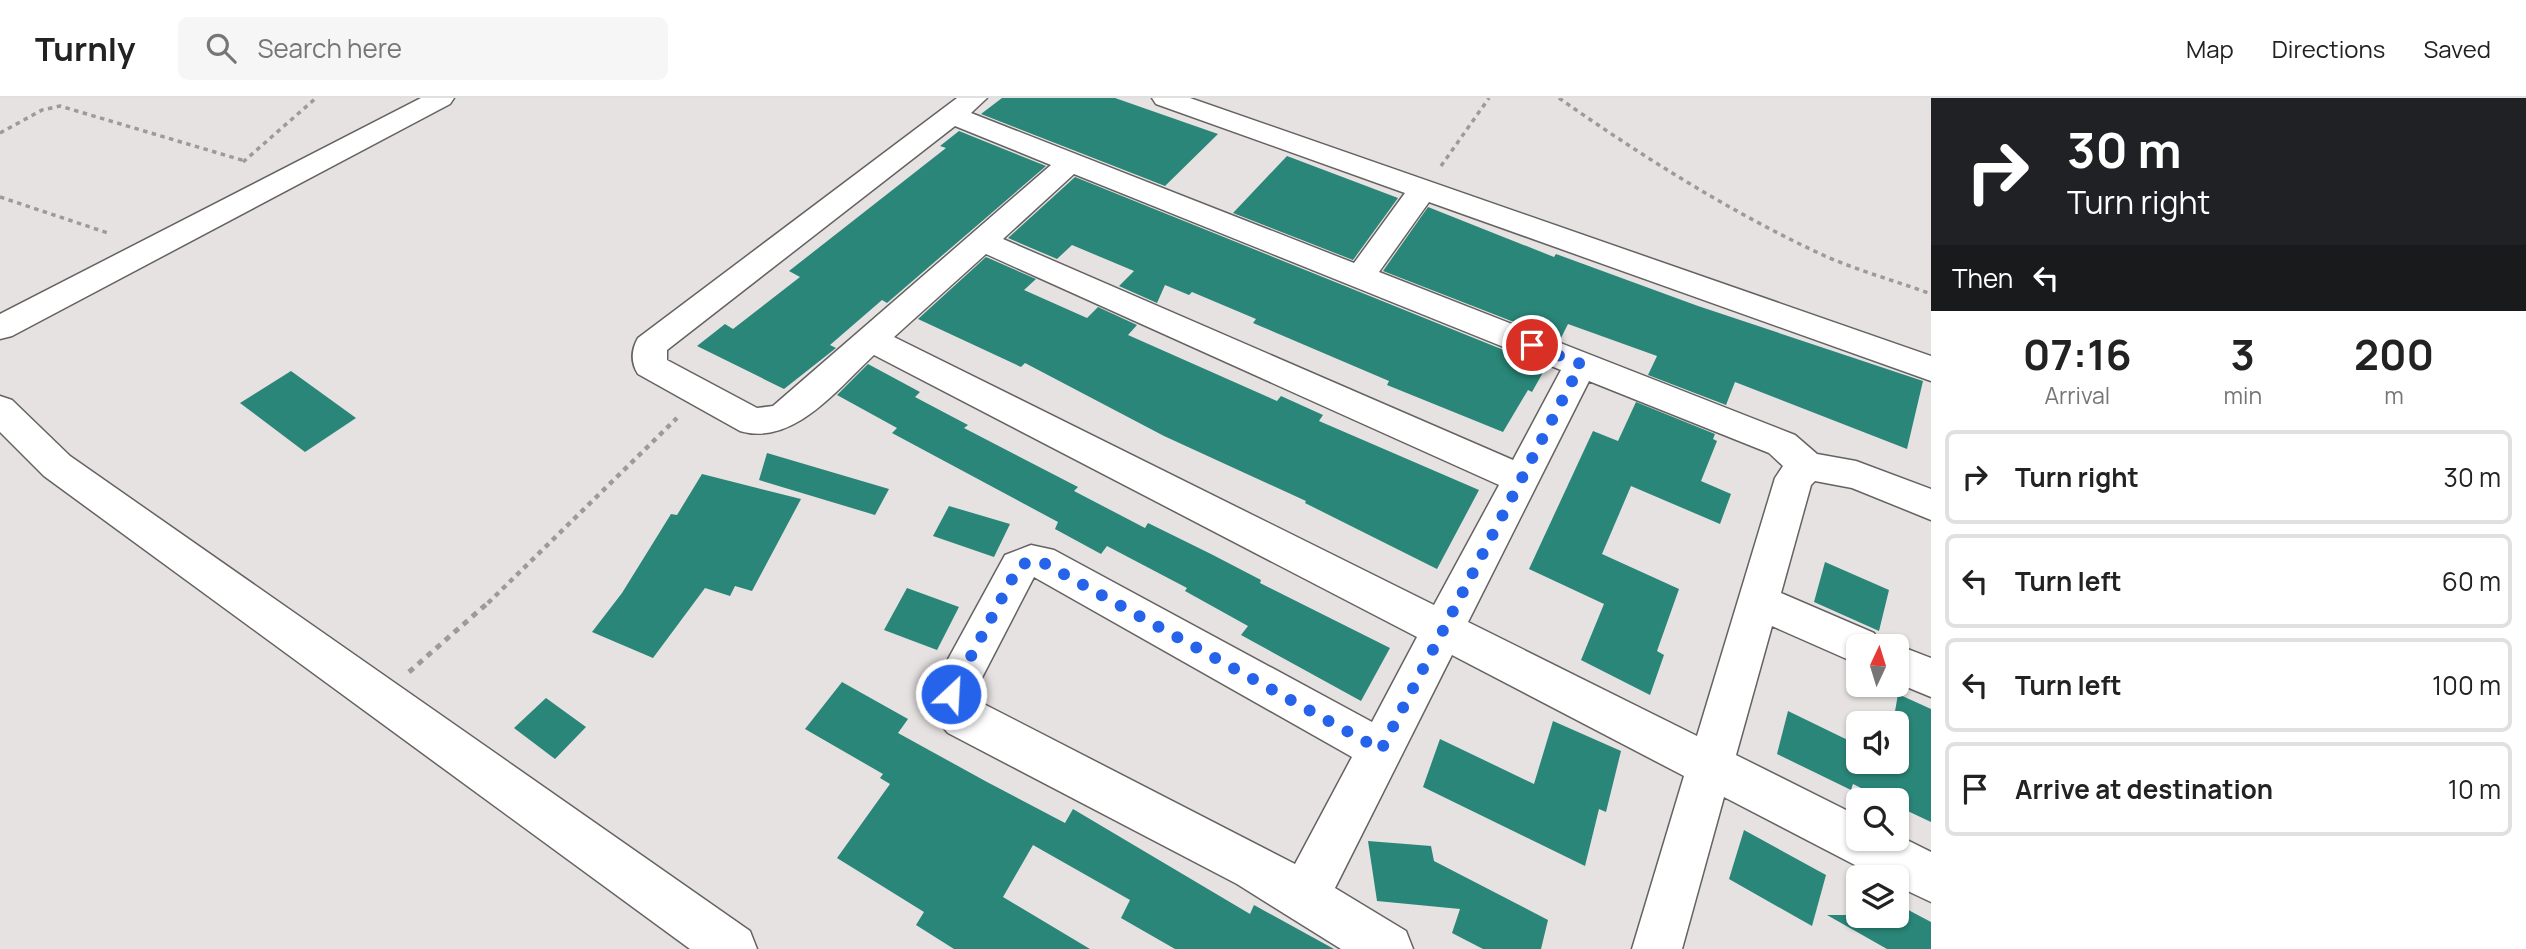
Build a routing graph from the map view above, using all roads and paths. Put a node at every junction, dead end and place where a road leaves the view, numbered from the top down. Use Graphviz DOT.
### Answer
graph roads {
  1 [pos="441,98"];
  2 [pos="1165,98"];
  3 [pos="1489,98"];
  4 [pos="1559,98"];
  5 [pos="962,107"];
  6 [pos="0,133"];
  7 [pos="245,160"];
  8 [pos="1073,161"];
  9 [pos="1424,188"];
  10 [pos="0,197"];
  11 [pos="982,241"];
  12 [pos="155,248"];
  13 [pos="1360,276"];
  14 [pos="1931,294"];
  15 [pos="0,328"];
  16 [pos="871,339"];
  17 [pos="1581,364"];
  18 [pos="1931,369"];
  19 [pos="705,395"];
  20 [pos="0,409"];
  21 [pos="1808,467"];
  22 [pos="1521,479"];
  23 [pos="1930,501"];
  24 [pos="1758,601"];
  25 [pos="1443,631"];
  26 [pos="1846,640"];
  27 [pos="1909,668"];
  28 [pos="1931,678"];
  29 [pos="379,699"];
  30 [pos="1381,750"];
  31 [pos="1711,766"];
  32 [pos="1931,878"];
  33 [pos="1304,897"];
  34 [pos="732,949"];
  35 [pos="1388,949"];
  36 [pos="1657,949"];
  1 -- 12 [label="street"];
  2 -- 9 [label="street"];
  3 -- 9 [label="path"];
  4 -- 14 [label="path"];
  5 -- 8 [label="street"];
  5 -- 19 [label="street"];
  6 -- 7 [label="path"];
  8 -- 11 [label="street"];
  8 -- 13 [label="street"];
  9 -- 13 [label="street"];
  9 -- 18 [label="street"];
  10 -- 12 [label="path"];
  11 -- 16 [label="street"];
  11 -- 22 [label="street"];
  12 -- 15 [label="street"];
  13 -- 17 [label="street"];
  16 -- 19 [label="street"];
  16 -- 25 [label="street"];
  17 -- 21 [label="street"];
  17 -- 22 [label="street"];
  19 -- 29 [label="path"];
  20 -- 29 [label="street"];
  21 -- 23 [label="street"];
  21 -- 24 [label="street"];
  22 -- 25 [label="street"];
  24 -- 26 [label="street"];
  24 -- 31 [label="street"];
  25 -- 30 [label="street"];
  25 -- 31 [label="street"];
  27 -- 28 [label="street"];
  29 -- 34 [label="street"];
  30 -- 33 [label="street"];
  30 -- 33 [label="street"];
  31 -- 32 [label="street"];
  31 -- 36 [label="street"];
  33 -- 35 [label="street"];
}
